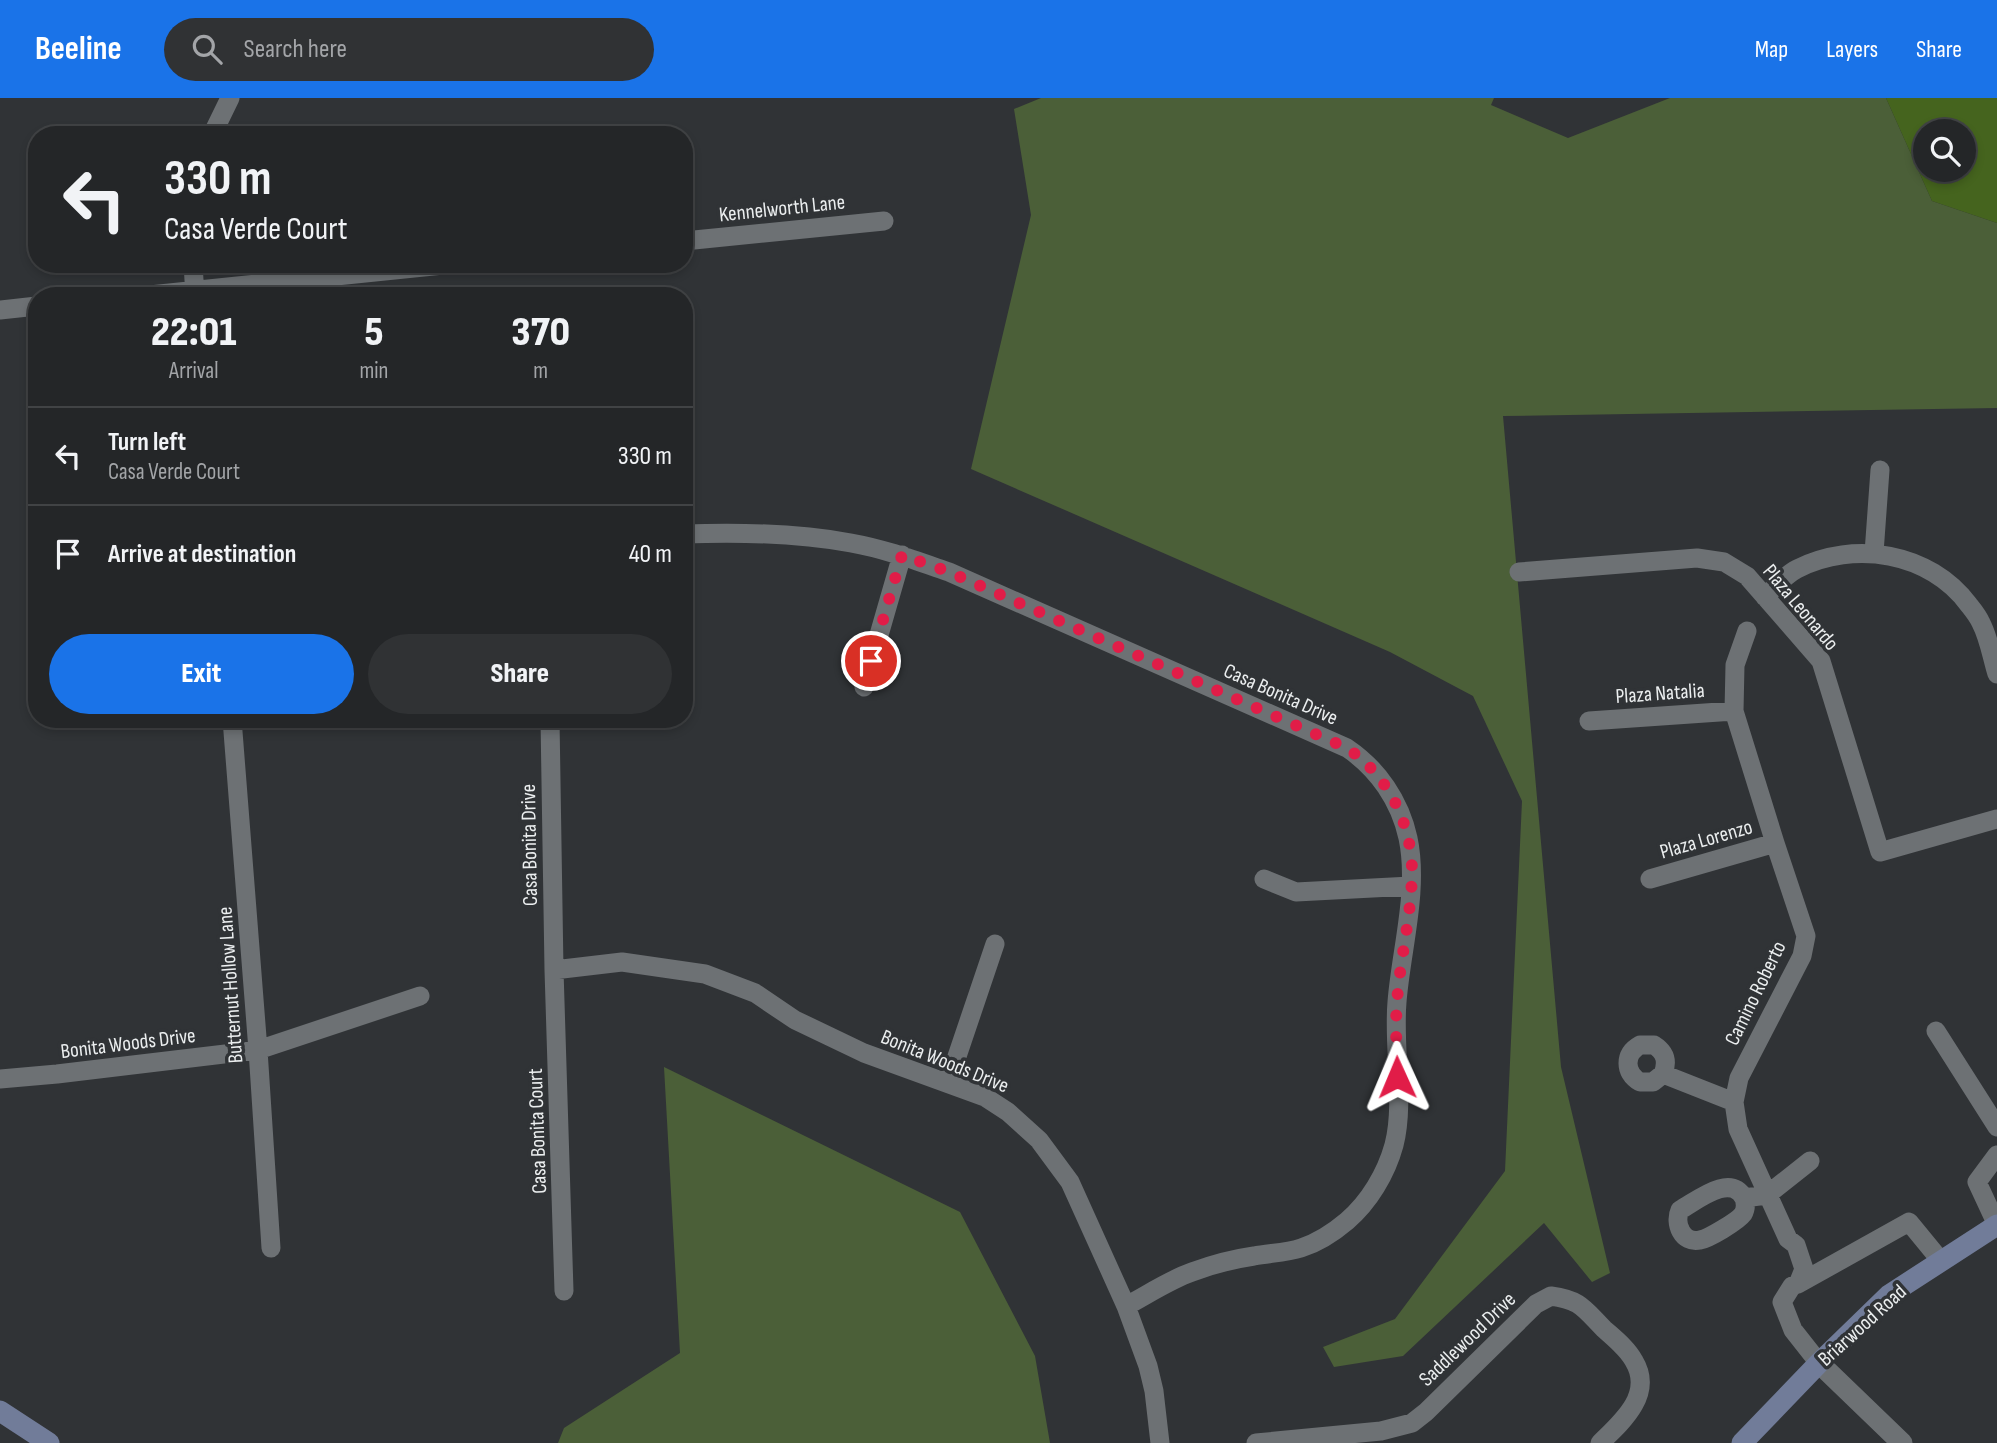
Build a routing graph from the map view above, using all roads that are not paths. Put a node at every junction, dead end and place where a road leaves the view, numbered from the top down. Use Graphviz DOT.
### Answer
graph roads {
  1 [pos="230,98"];
  2 [pos="216,126"];
  3 [pos="884,221"];
  4 [pos="693,240"];
  5 [pos="373,273"];
  6 [pos="248,287"];
  7 [pos="28,307"];
  8 [pos="0,310"];
  9 [pos="1880,470"];
  10 [pos="693,534"];
  11 [pos="1874,554"];
  12 [pos="902,555"];
  13 [pos="1519,572"];
  14 [pos="1765,597"];
  15 [pos="1747,631"];
  16 [pos="1997,674"];
  17 [pos="864,687"];
  18 [pos="1734,711"];
  19 [pos="1589,721"];
  20 [pos="233,728"];
  21 [pos="550,728"];
  22 [pos="1997,819"];
  23 [pos="1775,843"];
  24 [pos="1264,879"];
  25 [pos="1650,879"];
  26 [pos="1411,886"];
  27 [pos="995,944"];
  28 [pos="554,970"];
  29 [pos="420,996"];
  30 [pos="1936,1031"];
  31 [pos="258,1050"];
  32 [pos="1663,1074"];
  33 [pos="0,1079"];
  34 [pos="948,1083"];
  35 [pos="1734,1102"];
  36 [pos="1997,1127"];
  37 [pos="1997,1155"];
  38 [pos="1810,1161"];
  39 [pos="1767,1195"];
  40 [pos="1744,1198"];
  41 [pos="1997,1225"];
  42 [pos="271,1248"];
  43 [pos="1941,1261"];
  44 [pos="1798,1284"];
  45 [pos="564,1291"];
  46 [pos="1125,1306"];
  47 [pos="1819,1363"];
  48 [pos="0,1411"];
  49 [pos="49,1443"];
  50 [pos="1160,1443"];
  51 [pos="1256,1443"];
  52 [pos="1600,1443"];
  53 [pos="1742,1443"];
  54 [pos="1902,1443"];
  1 -- 2 [label="street"];
  3 -- 4 [label="street, Kennelworth Lane"];
  5 -- 6 [label="street"];
  7 -- 8 [label="street"];
  9 -- 11 [label="street"];
  10 -- 12 [label="street, Casa Bonita Drive"];
  11 -- 14 [label="street"];
  11 -- 16 [label="street"];
  12 -- 17 [label="street"];
  12 -- 26 [label="street, Casa Bonita Drive"];
  13 -- 14 [label="street, Plaza Leonardo"];
  14 -- 22 [label="street, Plaza Leonardo"];
  15 -- 18 [label="street, Camino Roberto"];
  18 -- 19 [label="street, Plaza Natalia"];
  18 -- 23 [label="street, Camino Roberto"];
  20 -- 31 [label="street, Butternut Hollow Lane"];
  21 -- 28 [label="street, Casa Bonita Drive"];
  23 -- 25 [label="street, Plaza Lorenzo"];
  23 -- 35 [label="street, Camino Roberto"];
  24 -- 26 [label="street"];
  26 -- 46 [label="street, Casa Bonita Drive"];
  27 -- 34 [label="street"];
  28 -- 34 [label="street, Bonita Woods Drive"];
  28 -- 45 [label="street, Casa Bonita Court"];
  29 -- 31 [label="street, Bonita Woods Drive"];
  30 -- 36 [label="street"];
  31 -- 33 [label="street, Bonita Woods Drive"];
  31 -- 42 [label="street, Butternut Hollow Lane"];
  32 -- 35 [label="street"];
  34 -- 46 [label="street, Bonita Woods Drive"];
  35 -- 39 [label="street, Camino Roberto"];
  37 -- 41 [label="street"];
  38 -- 39 [label="street"];
  39 -- 40 [label="street"];
  39 -- 44 [label="street, Camino Roberto"];
  41 -- 43 [label="main road, Briarwood Road"];
  43 -- 44 [label="street"];
  43 -- 47 [label="main road, Briarwood Road"];
  44 -- 47 [label="street, Camino Roberto"];
  46 -- 50 [label="street, Bonita Woods Drive"];
  47 -- 53 [label="main road, Briarwood Road"];
  47 -- 54 [label="street"];
  48 -- 49 [label="main road"];
  51 -- 52 [label="street, Saddlewood Drive"];
}
